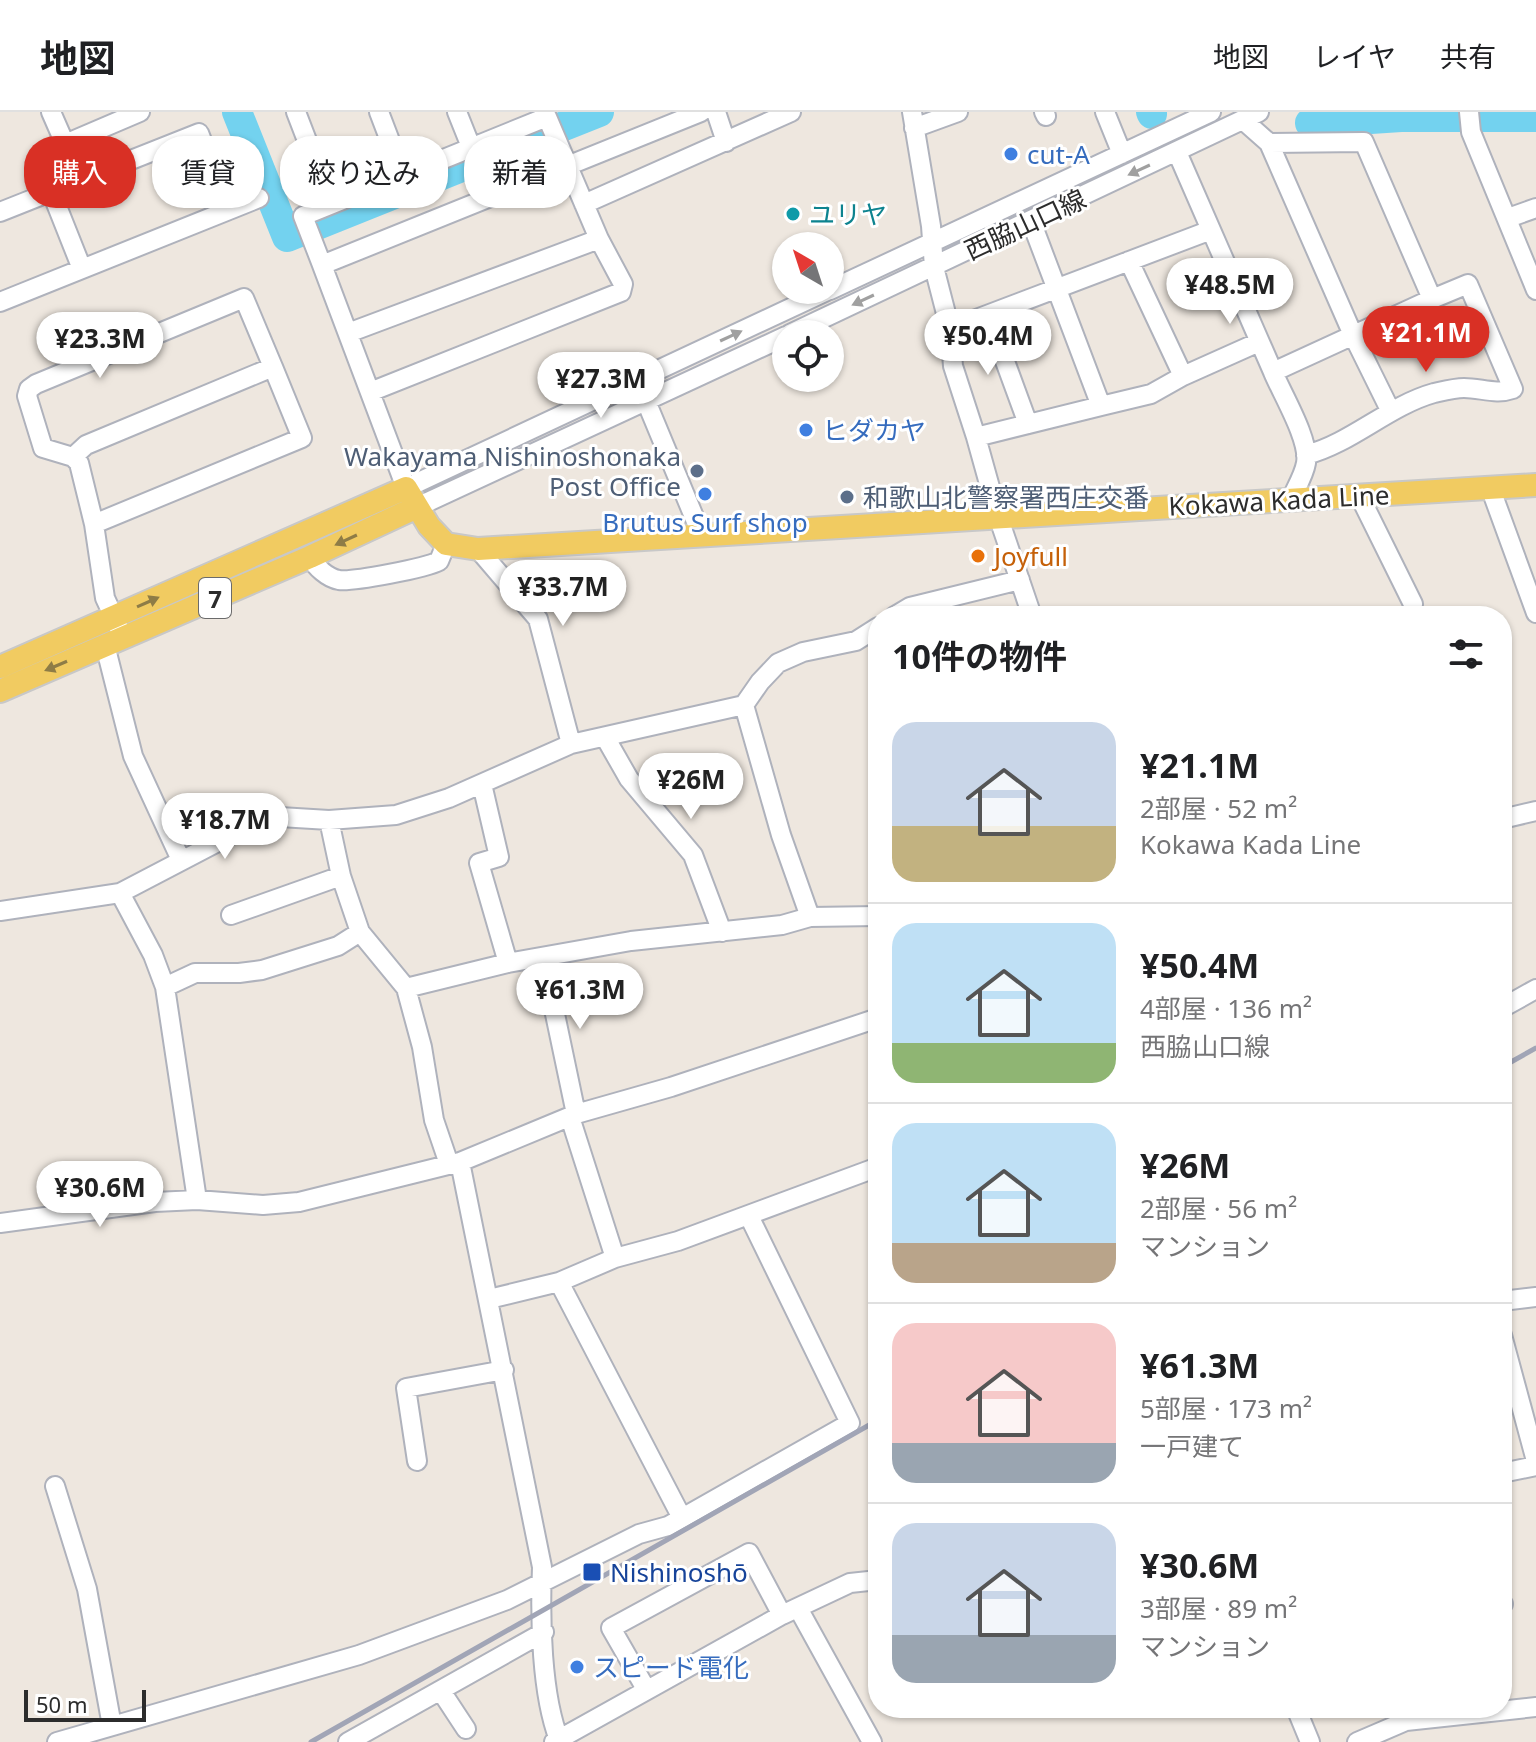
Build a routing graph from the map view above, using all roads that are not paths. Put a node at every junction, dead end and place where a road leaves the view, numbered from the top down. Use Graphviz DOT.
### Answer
graph roads {
  1 [pos="51,112"];
  2 [pos="140,112"];
  3 [pos="296,112"];
  4 [pos="379,112"];
  5 [pos="457,112"];
  6 [pos="701,112"];
  7 [pos="716,112"];
  8 [pos="791,112"];
  9 [pos="958,112"];
  10 [pos="1105,112"];
  11 [pos="1165,112"];
  12 [pos="1211,112"];
  13 [pos="1251,116"];
  14 [pos="546,120"];
  15 [pos="913,120"];
  16 [pos="1470,120"];
  17 [pos="1172,131"];
  18 [pos="305,136"];
  19 [pos="388,136"];
  20 [pos="467,136"];
  21 [pos="502,136"];
  22 [pos="726,142"];
  23 [pos="1269,143"];
  24 [pos="1177,152"];
  25 [pos="1122,154"];
  26 [pos="136,158"];
  27 [pos="576,162"];
  28 [pos="576,186"];
  29 [pos="24,202"];
  30 [pos="584,204"];
  31 [pos="58,208"];
  32 [pos="234,208"];
  33 [pos="320,208"];
  34 [pos="464,208"];
  35 [pos="1536,208"];
  36 [pos="229,210"];
  37 [pos="0,212"];
  38 [pos="1508,218"];
  39 [pos="1031,221"];
  40 [pos="1211,230"];
  41 [pos="599,239"];
  42 [pos="931,242"];
  43 [pos="1129,261"];
  44 [pos="322,265"];
  45 [pos="934,267"];
  46 [pos="82,269"];
  47 [pos="844,283"];
  48 [pos="1057,289"];
  49 [pos="1536,290"];
  50 [pos="1432,299"];
  51 [pos="0,302"];
  52 [pos="802,304"];
  53 [pos="988,315"];
  54 [pos="820,320"];
  55 [pos="950,329"];
  56 [pos="348,333"];
  57 [pos="1353,335"];
  58 [pos="772,342"];
  59 [pos="1259,342"];
  60 [pos="273,367"];
  61 [pos="1273,372"];
  62 [pos="1183,376"];
  63 [pos="370,392"];
  64 [pos="646,401"];
  65 [pos="1101,406"];
  66 [pos="1391,412"];
  67 [pos="1028,424"];
  68 [pos="976,437"];
  69 [pos="1306,455"];
  70 [pos="73,457"];
  71 [pos="1536,485"];
  72 [pos="1490,487"];
  73 [pos="1359,495"];
  74 [pos="412,498"];
  75 [pos="1291,499"];
  76 [pos="998,516"];
  77 [pos="94,524"];
  78 [pos="702,536"];
  79 [pos="446,544"];
  80 [pos="478,549"];
  81 [pos="310,557"];
  82 [pos="1020,580"];
  83 [pos="1413,604"];
  84 [pos="914,606"];
  85 [pos="1029,606"];
  86 [pos="1536,613"];
  87 [pos="114,633"];
  88 [pos="868,637"];
  89 [pos="0,667"];
  90 [pos="0,691"];
  91 [pos="744,705"];
  92 [pos="605,737"];
  93 [pos="571,744"];
  94 [pos="482,784"];
  95 [pos="1536,811"];
  96 [pos="1512,817"];
  97 [pos="329,820"];
  98 [pos="181,860"];
  99 [pos="341,876"];
  100 [pos="120,893"];
  101 [pos="0,911"];
  102 [pos="231,915"];
  103 [pos="868,916"];
  104 [pos="810,917"];
  105 [pos="360,932"];
  106 [pos="722,932"];
  107 [pos="543,957"];
  108 [pos="508,963"];
  109 [pos="165,987"];
  110 [pos="406,988"];
  111 [pos="1536,989"];
  112 [pos="1512,1002"];
  113 [pos="868,1021"];
  114 [pos="573,1116"];
  115 [pos="454,1163"];
  116 [pos="868,1171"];
  117 [pos="197,1200"];
  118 [pos="749,1216"];
  119 [pos="0,1223"];
  120 [pos="615,1258"];
  121 [pos="559,1282"];
  122 [pos="1536,1297"];
  123 [pos="489,1299"];
  124 [pos="1512,1300"];
  125 [pos="504,1370"];
  126 [pos="1512,1373"];
  127 [pos="417,1461"];
  128 [pos="1536,1464"];
  129 [pos="1512,1470"];
  130 [pos="55,1486"];
  131 [pos="682,1518"];
  132 [pos="868,1581"];
  133 [pos="541,1584"];
  134 [pos="790,1612"];
  135 [pos="544,1632"];
  136 [pos="646,1689"];
  137 [pos="441,1691"];
  138 [pos="1536,1707"];
  139 [pos="1512,1710"];
  140 [pos="1300,1718"];
  141 [pos="1434,1718"];
  142 [pos="112,1726"];
  143 [pos="466,1729"];
  144 [pos="360,1739"];
  145 [pos="557,1741"];
  146 [pos="57,1742"];
  147 [pos="872,1742"];
  148 [pos="1310,1742"];
  149 [pos="1357,1742"];
  1 -- 2 [label="street"];
  3 -- 18 [label="street"];
  4 -- 19 [label="street"];
  5 -- 20 [label="street"];
  6 -- 27 [label="street"];
  7 -- 22 [label="street"];
  8 -- 22 [label="street"];
  9 -- 15 [label="street"];
  10 -- 25 [label="street"];
  11 -- 17 [label="street"];
  12 -- 17 [label="street, 西脇山口線"];
  13 -- 23 [label="street"];
  13 -- 24 [label="street, 西脇山口線"];
  14 -- 21 [label="street"];
  15 -- 42 [label="street"];
  16 -- 38 [label="street"];
  17 -- 25 [label="street, 西脇山口線"];
  22 -- 30 [label="street"];
  23 -- 50 [label="street"];
  23 -- 57 [label="street"];
  24 -- 39 [label="street, 西脇山口線, one-way"];
  24 -- 40 [label="street"];
  25 -- 42 [label="street, 西脇山口線"];
  26 -- 36 [label="street"];
  28 -- 30 [label="street"];
  29 -- 37 [label="street"];
  30 -- 41 [label="street"];
  31 -- 46 [label="street"];
  32 -- 36 [label="street"];
  33 -- 44 [label="street"];
  34 -- 44 [label="street"];
  35 -- 38 [label="street"];
  36 -- 46 [label="street"];
  38 -- 49 [label="street"];
  39 -- 45 [label="street, 西脇山口線"];
  39 -- 48 [label="street"];
  40 -- 43 [label="street"];
  40 -- 59 [label="street"];
  41 -- 56 [label="street"];
  41 -- 63 [label="street"];
  42 -- 45 [label="street"];
  42 -- 47 [label="street, 西脇山口線"];
  43 -- 48 [label="street"];
  43 -- 62 [label="street"];
  44 -- 56 [label="street"];
  45 -- 54 [label="street, 西脇山口線, one-way"];
  45 -- 55 [label="street"];
  46 -- 51 [label="street"];
  48 -- 53 [label="street"];
  48 -- 65 [label="street"];
  50 -- 57 [label="street"];
  50 -- 66 [label="street"];
  74 -- 52 [label="street, 西脇山口線, one-way"];
  53 -- 55 [label="street"];
  53 -- 67 [label="street"];
  55 -- 68 [label="street"];
  56 -- 63 [label="street"];
  57 -- 61 [label="street"];
  57 -- 66 [label="street"];
  58 -- 64 [label="street, 西脇山口線"];
  59 -- 61 [label="street"];
  59 -- 62 [label="street"];
  60 -- 70 [label="street"];
  60 -- 70 [label="street"];
  60 -- 77 [label="street"];
  61 -- 69 [label="street"];
  62 -- 65 [label="street"];
  63 -- 74 [label="street"];
  64 -- 74 [label="street, 西脇山口線"];
  64 -- 78 [label="street"];
  65 -- 67 [label="street"];
  66 -- 69 [label="street"];
  67 -- 68 [label="street"];
  68 -- 76 [label="street"];
  69 -- 75 [label="street"];
  70 -- 77 [label="street"];
  71 -- 72 [label="main road, Kokawa Kada Line"];
  72 -- 73 [label="main road, Kokawa Kada Line"];
  72 -- 86 [label="street"];
  73 -- 75 [label="main road, Kokawa Kada Line"];
  73 -- 83 [label="street"];
  74 -- 79 [label="main road"];
  74 -- 81 [label="main road, 7, one-way"];
  87 -- 74 [label="main road, 7, one-way"];
  75 -- 76 [label="main road, Kokawa Kada Line"];
  76 -- 78 [label="main road, Kokawa Kada Line"];
  76 -- 82 [label="street"];
  77 -- 87 [label="street"];
  78 -- 80 [label="main road, Kokawa Kada Line"];
  79 -- 80 [label="main road, Kokawa Kada Line"];
  79 -- 81 [label="street"];
  80 -- 93 [label="street"];
  81 -- 87 [label="main road, 7"];
  82 -- 84 [label="street"];
  82 -- 85 [label="street"];
  87 -- 89 [label="main road, 7"];
  87 -- 90 [label="main road, 7, one-way"];
  87 -- 98 [label="street"];
  88 -- 91 [label="street"];
  91 -- 92 [label="street"];
  91 -- 104 [label="street"];
  92 -- 93 [label="street"];
  92 -- 106 [label="street"];
  93 -- 94 [label="street"];
  94 -- 97 [label="street"];
  94 -- 108 [label="street"];
  95 -- 96 [label="street"];
  97 -- 98 [label="street"];
  97 -- 99 [label="street"];
  98 -- 100 [label="street"];
  99 -- 102 [label="street"];
  99 -- 105 [label="street"];
  100 -- 101 [label="street"];
  100 -- 109 [label="street"];
  103 -- 104 [label="street"];
  104 -- 106 [label="street"];
  105 -- 109 [label="street"];
  105 -- 110 [label="street"];
  106 -- 107 [label="street"];
  107 -- 108 [label="street"];
  107 -- 114 [label="street"];
  108 -- 110 [label="street"];
  109 -- 117 [label="street"];
  110 -- 115 [label="street"];
  111 -- 112 [label="street"];
  113 -- 114 [label="street"];
  114 -- 115 [label="street"];
  114 -- 120 [label="street"];
  115 -- 117 [label="street"];
  115 -- 123 [label="street"];
  116 -- 118 [label="street"];
  117 -- 119 [label="street"];
  118 -- 120 [label="street"];
  118 -- 131 [label="street"];
  120 -- 121 [label="street"];
  121 -- 123 [label="street"];
  121 -- 131 [label="street"];
  122 -- 124 [label="street"];
  123 -- 125 [label="street"];
  125 -- 127 [label="street"];
  125 -- 133 [label="street"];
  126 -- 128 [label="street"];
  128 -- 129 [label="street"];
  130 -- 142 [label="street"];
  131 -- 133 [label="street"];
  132 -- 134 [label="street"];
  133 -- 135 [label="street"];
  133 -- 142 [label="street"];
  134 -- 136 [label="street"];
  134 -- 136 [label="street"];
  134 -- 147 [label="street"];
  135 -- 137 [label="street"];
  135 -- 145 [label="street"];
  136 -- 145 [label="street"];
  137 -- 143 [label="street"];
  137 -- 144 [label="street"];
  138 -- 139 [label="street"];
  140 -- 148 [label="street"];
  141 -- 149 [label="street"];
  142 -- 146 [label="street"];
}
